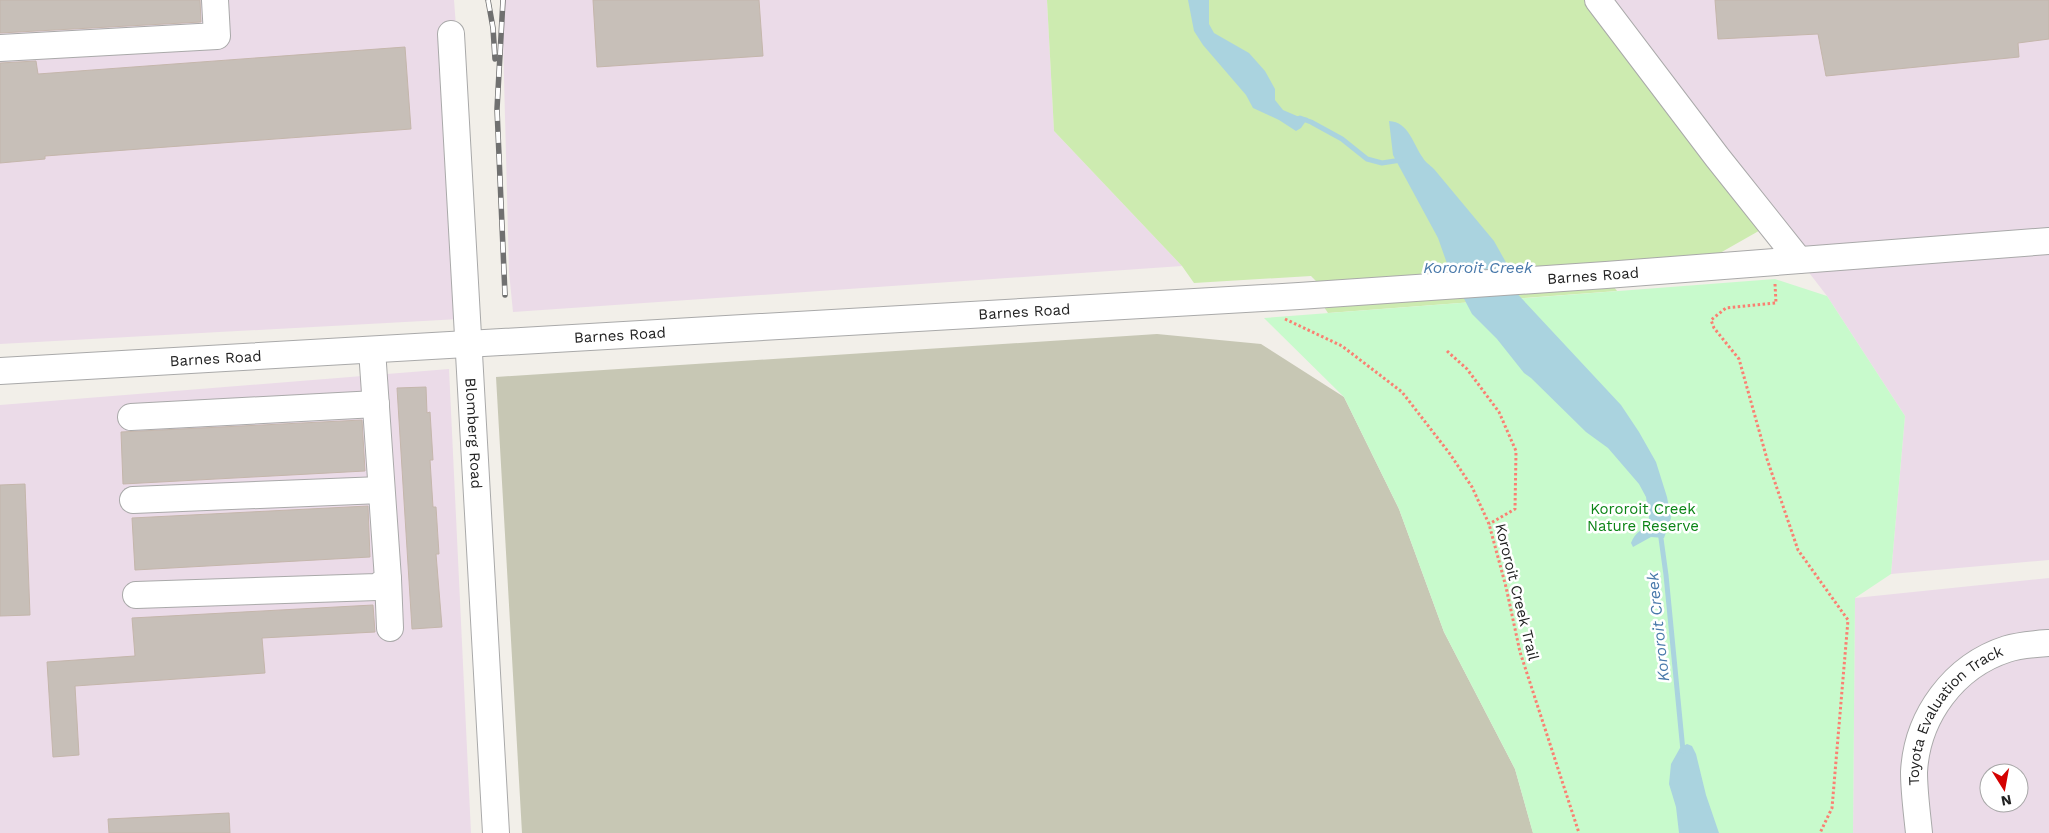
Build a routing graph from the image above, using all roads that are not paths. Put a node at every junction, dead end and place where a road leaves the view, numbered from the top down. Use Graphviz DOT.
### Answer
graph roads {
  1 [pos="215,0"];
  2 [pos="1598,0"];
  3 [pos="451,34"];
  4 [pos="0,48"];
  5 [pos="2049,241"];
  6 [pos="1787,261"];
  7 [pos="468,344"];
  8 [pos="372,350"];
  9 [pos="0,371"];
  10 [pos="376,404"];
  11 [pos="131,417"];
  12 [pos="381,490"];
  13 [pos="133,500"];
  14 [pos="388,579"];
  15 [pos="136,595"];
  16 [pos="390,628"];
  17 [pos="2049,643"];
  18 [pos="496,833"];
  19 [pos="1919,833"];
  1 -- 4 [label="street"];
  2 -- 6 [label="street"];
  3 -- 7 [label="street, Blomberg Road"];
  5 -- 6 [label="street, Barnes Road"];
  6 -- 7 [label="street, Barnes Road"];
  7 -- 8 [label="street, Barnes Road"];
  7 -- 18 [label="street, Blomberg Road"];
  8 -- 9 [label="street, Barnes Road"];
  8 -- 10 [label="street"];
  10 -- 11 [label="street"];
  10 -- 12 [label="street"];
  12 -- 13 [label="street"];
  12 -- 14 [label="street"];
  14 -- 15 [label="street"];
  14 -- 16 [label="street"];
  17 -- 19 [label="street, Toyota Evaluation Track"];
}
